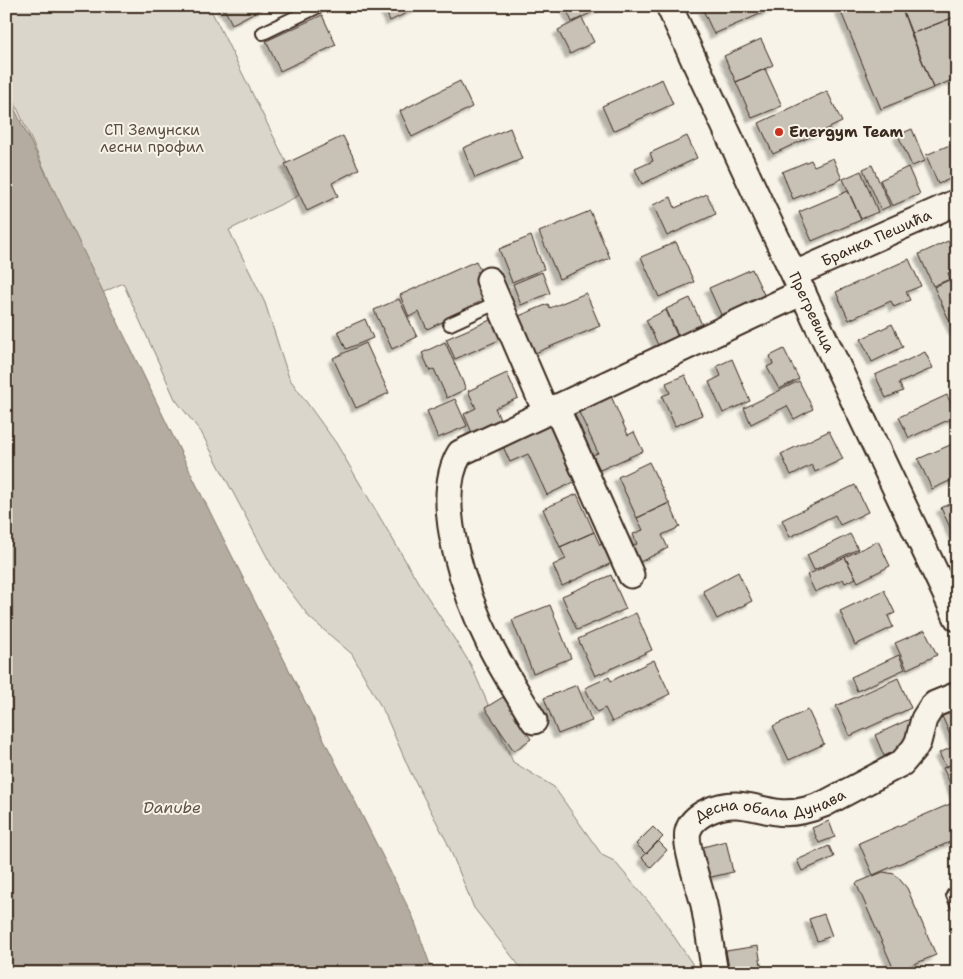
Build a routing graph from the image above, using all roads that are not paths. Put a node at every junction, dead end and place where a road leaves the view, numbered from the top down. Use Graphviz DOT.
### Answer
graph roads {
  1 [pos="320,6"];
  2 [pos="669,6"];
  3 [pos="263,33"];
  4 [pos="957,202"];
  5 [pos="799,283"];
  6 [pos="493,291"];
  7 [pos="450,324"];
  8 [pos="551,409"];
  9 [pos="631,575"];
  10 [pos="957,618"];
  11 [pos="957,695"];
  12 [pos="534,721"];
  13 [pos="715,973"];
  1 -- 3 [label="lane"];
  2 -- 5 [label="street, Прегревица"];
  4 -- 5 [label="street, Бранка Пешића"];
  5 -- 8 [label="street, Бранка Пешића"];
  5 -- 10 [label="street, Прегревица"];
  6 -- 7 [label="lane"];
  6 -- 8 [label="street"];
  8 -- 9 [label="street"];
  8 -- 12 [label="street, Бранка Пешића"];
  11 -- 13 [label="street, Десна обала Дунава"];
}
